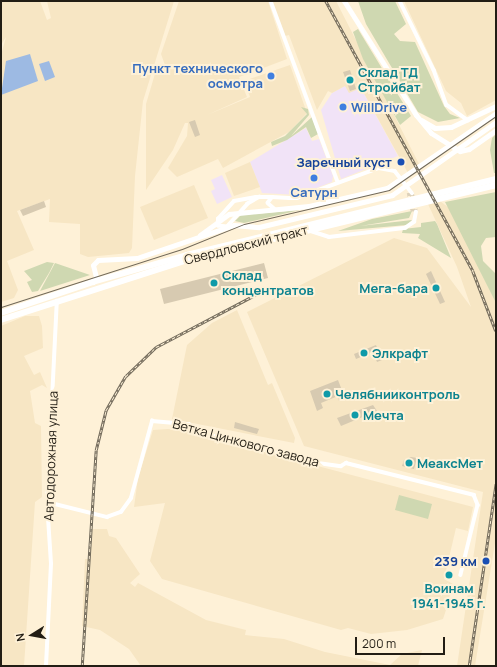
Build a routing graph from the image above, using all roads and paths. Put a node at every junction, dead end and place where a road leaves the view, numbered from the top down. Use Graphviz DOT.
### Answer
graph roads {
  1 [pos="271,1"];
  2 [pos="344,1"];
  3 [pos="400,1"];
  4 [pos="496,106"];
  5 [pos="496,113"];
  6 [pos="416,115"];
  7 [pos="468,120"];
  8 [pos="496,122"];
  9 [pos="451,127"];
  10 [pos="496,130"];
  11 [pos="443,142"];
  12 [pos="496,179"];
  13 [pos="338,182"];
  14 [pos="496,185"];
  15 [pos="468,189"];
  16 [pos="411,193"];
  17 [pos="260,197"];
  18 [pos="272,197"];
  19 [pos="238,200"];
  20 [pos="276,209"];
  21 [pos="375,209"];
  22 [pos="241,211"];
  23 [pos="414,212"];
  24 [pos="218,219"];
  25 [pos="227,227"];
  26 [pos="308,229"];
  27 [pos="189,241"];
  28 [pos="96,276"];
  29 [pos="106,278"];
  30 [pos="93,282"];
  31 [pos="56,297"];
  32 [pos="1,313"];
  33 [pos="1,320"];
  34 [pos="47,502"];
  35 [pos="461,575"];
  36 [pos="46,666"];
  1 -- 13 [label="street"];
  2 -- 6 [label="main road"];
  3 -- 7 [label="street"];
  4 -- 7 [label="main road"];
  5 -- 20 [label="main road"];
  6 -- 9 [label="main road"];
  6 -- 11 [label="main road"];
  7 -- 9 [label="main road"];
  8 -- 25 [label="main road"];
  9 -- 11 [label="main road"];
  10 -- 11 [label="main road"];
  12 -- 15 [label="main road, Свердловский тракт"];
  13 -- 16 [label="street"];
  13 -- 18 [label="street"];
  14 -- 15 [label="main road, Свердловский тракт"];
  15 -- 21 [label="main road, Свердловский тракт"];
  17 -- 18 [label="street"];
  17 -- 19 [label="street"];
  17 -- 22 [label="street"];
  18 -- 20 [label="street"];
  19 -- 22 [label="street"];
  19 -- 24 [label="street"];
  20 -- 22 [label="main road"];
  21 -- 26 [label="main road, Свердловский тракт"];
  21 -- 29 [label="main road, Свердловский тракт"];
  22 -- 24 [label="main road"];
  22 -- 25 [label="street"];
  23 -- 26 [label="street"];
  24 -- 25 [label="street"];
  24 -- 27 [label="main road"];
  25 -- 27 [label="main road"];
  26 -- 31 [label="main road, Свердловский тракт"];
  27 -- 28 [label="main road"];
  28 -- 29 [label="main road"];
  28 -- 30 [label="main road"];
  29 -- 30 [label="main road, Свердловский тракт"];
  30 -- 31 [label="main road, Свердловский тракт"];
  31 -- 32 [label="main road, Свердловский тракт"];
  31 -- 33 [label="main road, Свердловский тракт"];
  31 -- 34 [label="street, Автодорожная улица"];
  34 -- 35 [label="street, Ветка Цинкового завода"];
  34 -- 36 [label="street, Автодорожная улица"];
}
